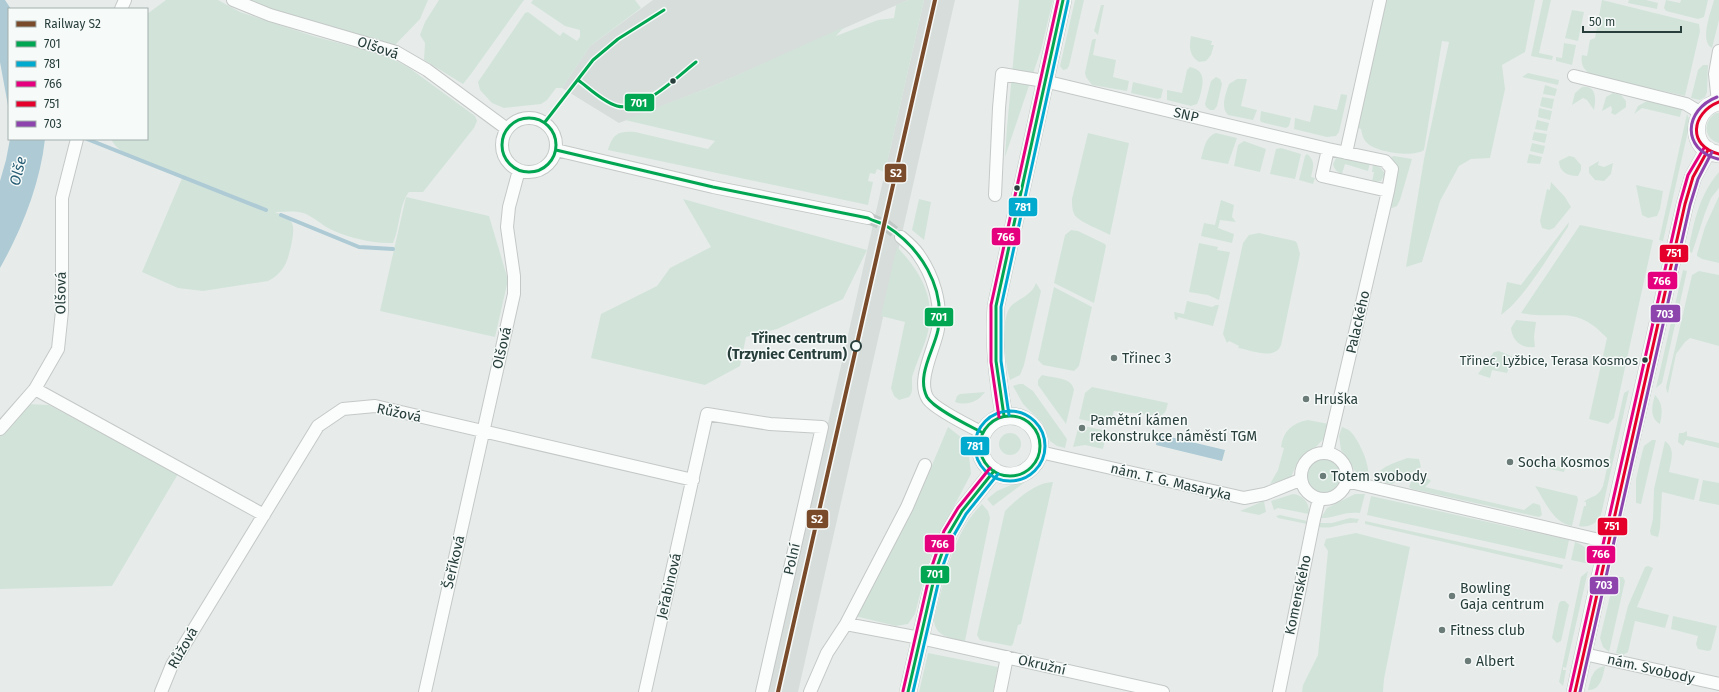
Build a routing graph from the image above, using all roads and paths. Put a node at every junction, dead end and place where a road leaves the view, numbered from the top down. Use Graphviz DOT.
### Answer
graph roads {
  1 [pos="233,0"];
  2 [pos="1063,0"];
  3 [pos="1380,0"];
  4 [pos="1719,51"];
  5 [pos="1574,76"];
  6 [pos="1044,81"];
  7 [pos="1718,102"];
  8 [pos="1701,113"];
  9 [pos="507,129"];
  10 [pos="77,140"];
  11 [pos="1328,149"];
  12 [pos="556,150"];
  13 [pos="1713,152"];
  14 [pos="1346,153"];
  15 [pos="519,170"];
  16 [pos="1388,191"];
  17 [pos="995,195"];
  18 [pos="868,218"];
  19 [pos="901,237"];
  20 [pos="35,389"];
  21 [pos="1004,416"];
  22 [pos="822,427"];
  23 [pos="0,429"];
  24 [pos="483,431"];
  25 [pos="983,433"];
  26 [pos="1040,452"];
  27 [pos="1327,453"];
  28 [pos="925,465"];
  29 [pos="994,471"];
  30 [pos="693,480"];
  31 [pos="1300,480"];
  32 [pos="1346,481"];
  33 [pos="1320,499"];
  34 [pos="264,515"];
  35 [pos="1608,542"];
  36 [pos="846,624"];
  37 [pos="920,638"];
  38 [pos="1584,654"];
  39 [pos="1007,657"];
  40 [pos="1719,684"];
  41 [pos="161,692"];
  42 [pos="425,692"];
  43 [pos="645,692"];
  44 [pos="762,692"];
  45 [pos="810,692"];
  46 [pos="908,692"];
  47 [pos="1000,692"];
  48 [pos="1163,692"];
  49 [pos="1279,692"];
  50 [pos="1575,692"];
  1 -- 9 [label="street, Olšová"];
  2 -- 6 [label="main road"];
  3 -- 14 [label="street"];
  4 -- 7 [label="street"];
  5 -- 8 [label="street"];
  6 -- 11 [label="street, SNP"];
  6 -- 17 [label="street, SNP"];
  6 -- 21 [label="main road"];
  7 -- 8 [label="main road"];
  8 -- 13 [label="main road"];
  9 -- 12 [label="street"];
  9 -- 15 [label="street"];
  10 -- 20 [label="street, Olšová"];
  11 -- 14 [label="street, SNP"];
  11 -- 16 [label="street"];
  12 -- 15 [label="street"];
  12 -- 18 [label="street"];
  13 -- 35 [label="main road"];
  14 -- 16 [label="street, Palackého"];
  15 -- 24 [label="street, Olšová"];
  16 -- 27 [label="street, Palackého"];
  19 -- 25 [label="street"];
  20 -- 23 [label="street, Olšová"];
  20 -- 34 [label="street"];
  21 -- 25 [label="main road"];
  21 -- 26 [label="main road"];
  22 -- 30 [label="street, Jeřabinová"];
  22 -- 44 [label="street, Polní"];
  24 -- 30 [label="street, Růžová"];
  24 -- 34 [label="street, Růžová"];
  24 -- 42 [label="street, Šeříková"];
  25 -- 29 [label="main road"];
  26 -- 29 [label="main road"];
  26 -- 31 [label="street, nám. T. G. Masaryka"];
  27 -- 31 [label="street"];
  27 -- 32 [label="street"];
  28 -- 36 [label="street"];
  29 -- 37 [label="main road"];
  30 -- 43 [label="street, Jeřabinová"];
  31 -- 33 [label="street"];
  32 -- 33 [label="street"];
  32 -- 35 [label="street"];
  33 -- 49 [label="street, Komenského"];
  34 -- 41 [label="street, Růžová"];
  35 -- 38 [label="main road"];
  36 -- 37 [label="street, Okružní"];
  36 -- 45 [label="street"];
  37 -- 39 [label="street, Okružní"];
  37 -- 46 [label="main road"];
  38 -- 40 [label="street, nám. Svobody"];
  38 -- 50 [label="main road"];
  39 -- 47 [label="street"];
  39 -- 48 [label="street, Okružní"];
}
